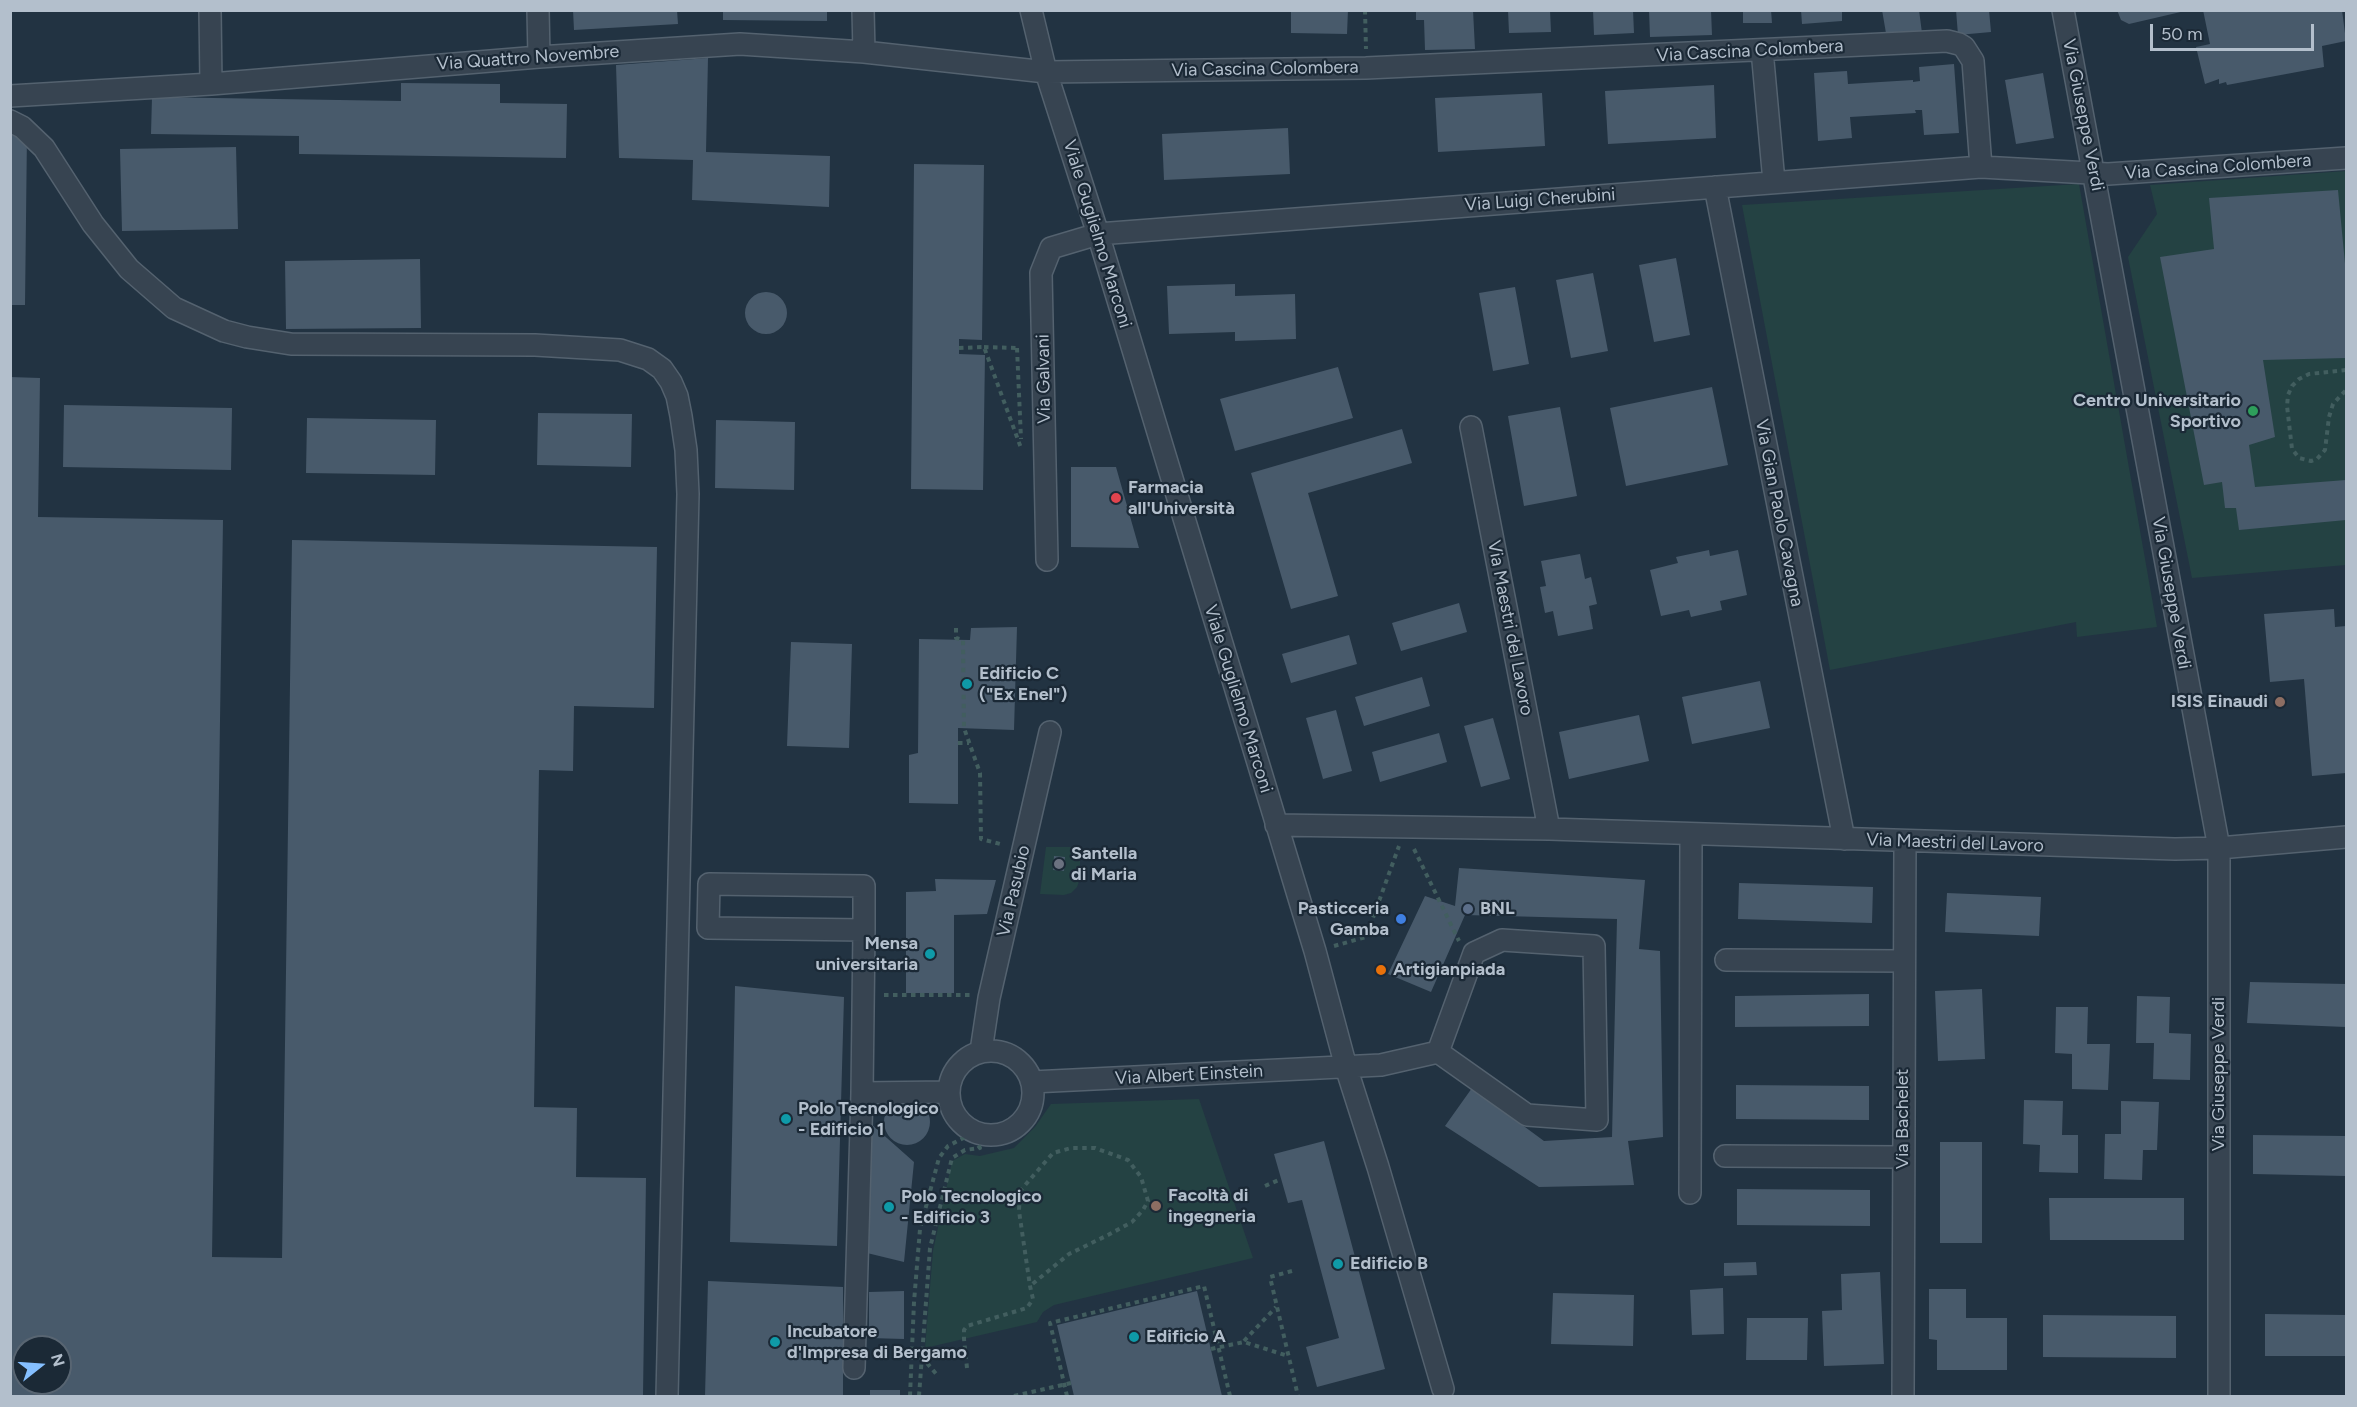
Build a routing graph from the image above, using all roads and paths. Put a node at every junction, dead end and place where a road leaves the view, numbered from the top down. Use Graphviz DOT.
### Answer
graph roads {
  1 [pos="210,10"];
  2 [pos="538,10"];
  3 [pos="863,10"];
  4 [pos="1031,10"];
  5 [pos="1365,10"];
  6 [pos="2063,10"];
  7 [pos="1762,50"];
  8 [pos="864,52"];
  9 [pos="539,57"];
  10 [pos="1366,68"];
  11 [pos="1046,72"];
  12 [pos="211,84"];
  13 [pos="10,96"];
  14 [pos="10,121"];
  15 [pos="2346,158"];
  16 [pos="1981,167"];
  17 [pos="2094,174"];
  18 [pos="1774,182"];
  19 [pos="1715,187"];
  20 [pos="1098,234"];
  21 [pos="984,347"];
  22 [pos="1009,347"];
  23 [pos="959,348"];
  24 [pos="1017,348"];
  25 [pos="2346,370"];
  26 [pos="2346,390"];
  27 [pos="1471,427"];
  28 [pos="1047,560"];
  29 [pos="956,628"];
  30 [pos="1050,732"];
  31 [pos="958,743"];
  32 [pos="969,743"];
  33 [pos="1276,825"];
  34 [pos="1405,828"];
  35 [pos="1549,829"];
  36 [pos="1690,835"];
  37 [pos="2346,837"];
  38 [pos="1844,839"];
  39 [pos="1905,842"];
  40 [pos="2219,848"];
  41 [pos="1024,850"];
  42 [pos="864,930"];
  43 [pos="1315,951"];
  44 [pos="1474,953"];
  45 [pos="1726,960"];
  46 [pos="1904,961"];
  47 [pos="970,995"];
  48 [pos="863,996"];
  49 [pos="981,1051"];
  50 [pos="1438,1052"];
  51 [pos="1346,1067"];
  52 [pos="1032,1082"];
  53 [pos="948,1092"];
  54 [pos="862,1093"];
  55 [pos="969,1131"];
  56 [pos="1725,1156"];
  57 [pos="1902,1157"];
  58 [pos="1281,1179"];
  59 [pos="1265,1185"];
  60 [pos="1690,1193"];
  61 [pos="1292,1271"];
  62 [pos="1030,1286"];
  63 [pos="1276,1307"];
  64 [pos="1244,1342"];
  65 [pos="1218,1347"];
  66 [pos="1211,1349"];
  67 [pos="1288,1356"];
  68 [pos="912,1357"];
  69 [pos="922,1357"];
  70 [pos="854,1368"];
  71 [pos="967,1368"];
  72 [pos="937,1375"];
  73 [pos="1071,1383"];
  74 [pos="1065,1385"];
  75 [pos="1445,1394"];
  76 [pos="667,1396"];
  77 [pos="910,1396"];
  78 [pos="919,1396"];
  79 [pos="1014,1396"];
  80 [pos="1067,1396"];
  81 [pos="1230,1396"];
  82 [pos="1298,1396"];
  83 [pos="1903,1396"];
  84 [pos="2219,1396"];
  1 -- 12 [label="street"];
  2 -- 9 [label="street"];
  3 -- 8 [label="street"];
  4 -- 11 [label="street, Viale Guglielmo Marconi"];
  5 -- 10 [label="path"];
  6 -- 17 [label="street, Via Giuseppe Verdi"];
  7 -- 10 [label="street, Via Cascina Colombera"];
  7 -- 16 [label="street, Via Cascina Colombera"];
  7 -- 18 [label="street"];
  8 -- 9 [label="street, Via Quattro Novembre"];
  8 -- 11 [label="street, Via Quattro Novembre"];
  9 -- 12 [label="street, Via Quattro Novembre"];
  10 -- 11 [label="street, Via Cascina Colombera"];
  11 -- 20 [label="street, Viale Guglielmo Marconi"];
  12 -- 13 [label="street, Via Quattro Novembre"];
  14 -- 76 [label="street"];
  15 -- 17 [label="street, Via Cascina Colombera"];
  16 -- 17 [label="street, Via Cascina Colombera"];
  16 -- 18 [label="street, Via Luigi Cherubini"];
  17 -- 40 [label="street, Via Giuseppe Verdi"];
  18 -- 19 [label="street, Via Luigi Cherubini"];
  19 -- 20 [label="street, Via Luigi Cherubini"];
  19 -- 38 [label="street, Via Gian Paolo Cavagna"];
  20 -- 28 [label="street, Via Galvani"];
  20 -- 33 [label="street, Viale Guglielmo Marconi"];
  21 -- 22 [label="path"];
  21 -- 23 [label="path"];
  21 -- 24 [label="path"];
  25 -- 26 [label="path"];
  27 -- 35 [label="street, Via Maestri del Lavoro"];
  29 -- 32 [label="path"];
  30 -- 41 [label="street, Via Pasubio"];
  31 -- 32 [label="path"];
  32 -- 41 [label="path"];
  33 -- 34 [label="street, Via Maestri del Lavoro"];
  33 -- 43 [label="street, Viale Guglielmo Marconi"];
  34 -- 35 [label="street, Via Maestri del Lavoro"];
  34 -- 43 [label="path"];
  34 -- 44 [label="path"];
  35 -- 36 [label="street, Via Maestri del Lavoro"];
  36 -- 38 [label="street, Via Maestri del Lavoro"];
  36 -- 60 [label="street"];
  37 -- 40 [label="street, Via Maestri del Lavoro"];
  38 -- 39 [label="street, Via Maestri del Lavoro"];
  39 -- 40 [label="street, Via Maestri del Lavoro"];
  39 -- 46 [label="street, Via Bachelet"];
  40 -- 84 [label="street, Via Giuseppe Verdi"];
  41 -- 49 [label="street, Via Pasubio"];
  42 -- 42 [label="street"];
  42 -- 48 [label="street"];
  43 -- 51 [label="street, Viale Guglielmo Marconi"];
  44 -- 50 [label="street"];
  44 -- 50 [label="street"];
  45 -- 46 [label="street"];
  46 -- 57 [label="street, Via Bachelet"];
  47 -- 48 [label="path"];
  48 -- 54 [label="street"];
  49 -- 52 [label="street"];
  49 -- 53 [label="street"];
  50 -- 51 [label="street, Via Albert Einstein"];
  51 -- 52 [label="street, Via Albert Einstein"];
  51 -- 75 [label="street, Viale Guglielmo Marconi"];
  52 -- 55 [label="street"];
  53 -- 54 [label="street"];
  53 -- 55 [label="street"];
  54 -- 70 [label="street"];
  55 -- 68 [label="path"];
  55 -- 69 [label="path"];
  56 -- 57 [label="street"];
  57 -- 83 [label="street, Via Bachelet"];
  58 -- 59 [label="path"];
  61 -- 63 [label="path"];
  62 -- 62 [label="path"];
  62 -- 71 [label="path"];
  63 -- 64 [label="path"];
  63 -- 67 [label="path"];
  64 -- 65 [label="path"];
  64 -- 67 [label="path"];
  65 -- 66 [label="path"];
  65 -- 74 [label="path"];
  65 -- 81 [label="path"];
  67 -- 82 [label="path"];
  68 -- 69 [label="path"];
  68 -- 77 [label="path"];
  69 -- 72 [label="path"];
  69 -- 78 [label="path"];
  73 -- 74 [label="path"];
  74 -- 79 [label="path"];
  74 -- 80 [label="path"];
}
